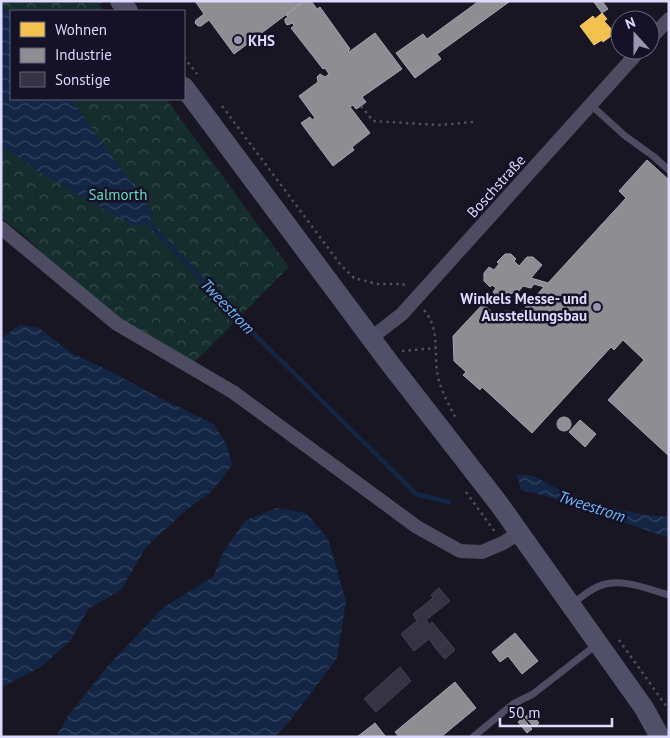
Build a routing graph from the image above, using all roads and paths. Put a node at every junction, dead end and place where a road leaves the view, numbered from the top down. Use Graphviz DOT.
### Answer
graph roads {
  1 [pos="669,19"];
  2 [pos="660,28"];
  3 [pos="185,60"];
  4 [pos="631,60"];
  5 [pos="193,84"];
  6 [pos="219,103"];
  7 [pos="591,104"];
  8 [pos="361,106"];
  9 [pos="473,122"];
  10 [pos="669,170"];
  11 [pos="1,228"];
  12 [pos="415,299"];
  13 [pos="371,338"];
  14 [pos="458,421"];
  15 [pos="519,534"];
  16 [pos="669,595"];
  17 [pos="571,605"];
  18 [pos="608,641"];
  19 [pos="669,710"];
  20 [pos="473,737"];
  21 [pos="660,737"];
  1 -- 2 [label="street"];
  3 -- 5 [label="path"];
  4 -- 7 [label="street, Boschstraße"];
  5 -- 13 [label="main road"];
  6 -- 12 [label="path"];
  7 -- 10 [label="lane"];
  7 -- 12 [label="street, Boschstraße"];
  8 -- 9 [label="path"];
  11 -- 15 [label="street"];
  12 -- 13 [label="street, Boschstraße"];
  12 -- 14 [label="path"];
  13 -- 15 [label="main road"];
  15 -- 17 [label="main road"];
  16 -- 17 [label="lane"];
  17 -- 18 [label="main road"];
  18 -- 19 [label="path"];
  18 -- 20 [label="lane"];
  18 -- 21 [label="main road"];
}
